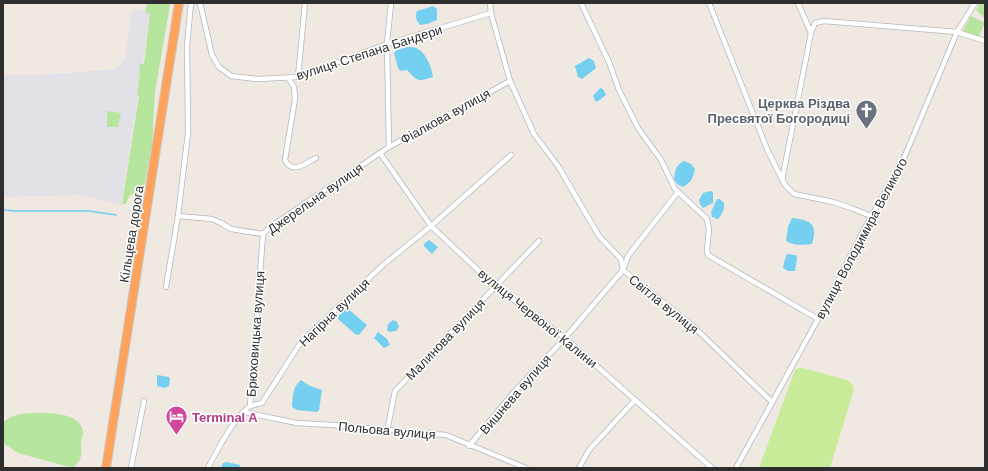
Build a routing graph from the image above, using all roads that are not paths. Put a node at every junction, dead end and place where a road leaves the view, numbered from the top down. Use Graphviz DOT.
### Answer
graph roads {
  1 [pos="179,3"];
  2 [pos="191,3"];
  3 [pos="200,3"];
  4 [pos="305,3"];
  5 [pos="391,3"];
  6 [pos="492,3"];
  7 [pos="581,3"];
  8 [pos="709,3"];
  9 [pos="798,3"];
  10 [pos="975,3"];
  11 [pos="491,13"];
  12 [pos="957,32"];
  13 [pos="811,33"];
  14 [pos="985,41"];
  15 [pos="387,44"];
  16 [pos="298,77"];
  17 [pos="289,78"];
  18 [pos="510,81"];
  19 [pos="390,146"];
  20 [pos="380,153"];
  21 [pos="511,155"];
  22 [pos="316,158"];
  23 [pos="782,180"];
  24 [pos="678,192"];
  25 [pos="178,216"];
  26 [pos="871,216"];
  27 [pos="431,226"];
  28 [pos="263,234"];
  29 [pos="539,241"];
  30 [pos="623,270"];
  31 [pos="495,286"];
  32 [pos="166,287"];
  33 [pos="818,319"];
  34 [pos="565,338"];
  35 [pos="144,400"];
  36 [pos="635,400"];
  37 [pos="772,402"];
  38 [pos="250,406"];
  39 [pos="243,412"];
  40 [pos="387,431"];
  41 [pos="469,446"];
  42 [pos="106,468"];
  43 [pos="131,468"];
  44 [pos="208,468"];
  45 [pos="526,468"];
  46 [pos="579,468"];
  47 [pos="712,468"];
  48 [pos="736,468"];
  1 -- 42 [label="highway, Кільцева дорога"];
  2 -- 25 [label="street"];
  3 -- 17 [label="street, вулиця Степана Бандери"];
  4 -- 16 [label="street"];
  5 -- 15 [label="street"];
  6 -- 11 [label="street, Світла вулиця"];
  7 -- 24 [label="street"];
  8 -- 23 [label="street"];
  9 -- 13 [label="street"];
  10 -- 12 [label="street, вулиця Володимира Великого"];
  11 -- 15 [label="street, вулиця Степана Бандери"];
  11 -- 18 [label="street, Світла вулиця"];
  12 -- 13 [label="street"];
  12 -- 14 [label="street"];
  12 -- 26 [label="street, вулиця Володимира Великого"];
  13 -- 23 [label="street"];
  15 -- 16 [label="street, вулиця Степана Бандери"];
  15 -- 19 [label="street"];
  16 -- 17 [label="street, вулиця Степана Бандери"];
  17 -- 22 [label="street"];
  18 -- 19 [label="street, Фіалкова вулиця"];
  18 -- 30 [label="street, Світла вулиця"];
  19 -- 20 [label="street, Фіалкова вулиця"];
  20 -- 27 [label="street, вулиця Червоної Калини"];
  20 -- 28 [label="street, Джерельна вулиця"];
  21 -- 27 [label="street, Нагірна вулиця"];
  23 -- 26 [label="street"];
  24 -- 30 [label="street, Вишнева вулиця"];
  24 -- 33 [label="street"];
  25 -- 28 [label="street, Джерельна вулиця"];
  25 -- 32 [label="street"];
  26 -- 33 [label="street, вулиця Володимира Великого"];
  27 -- 31 [label="street, вулиця Червоної Калини"];
  27 -- 38 [label="street, Нагірна вулиця"];
  28 -- 38 [label="street, Брюховицька вулиця"];
  29 -- 31 [label="street, Малинова вулиця"];
  30 -- 34 [label="street, Вишнева вулиця"];
  30 -- 37 [label="street, Світла вулиця"];
  31 -- 34 [label="street, вулиця Червоної Калини"];
  31 -- 40 [label="street, Малинова вулиця"];
  33 -- 37 [label="street, вулиця Володимира Великого"];
  34 -- 36 [label="street, вулиця Червоної Калини"];
  34 -- 41 [label="street, Вишнева вулиця"];
  35 -- 43 [label="street"];
  36 -- 46 [label="street"];
  36 -- 47 [label="street, вулиця Червоної Калини"];
  37 -- 48 [label="street, вулиця Володимира Великого"];
  38 -- 39 [label="street, Брюховицька вулиця"];
  39 -- 40 [label="street, Польова вулиця"];
  39 -- 44 [label="street, Брюховицька вулиця"];
  40 -- 41 [label="street, Польова вулиця"];
  41 -- 45 [label="street, Польова вулиця"];
}
